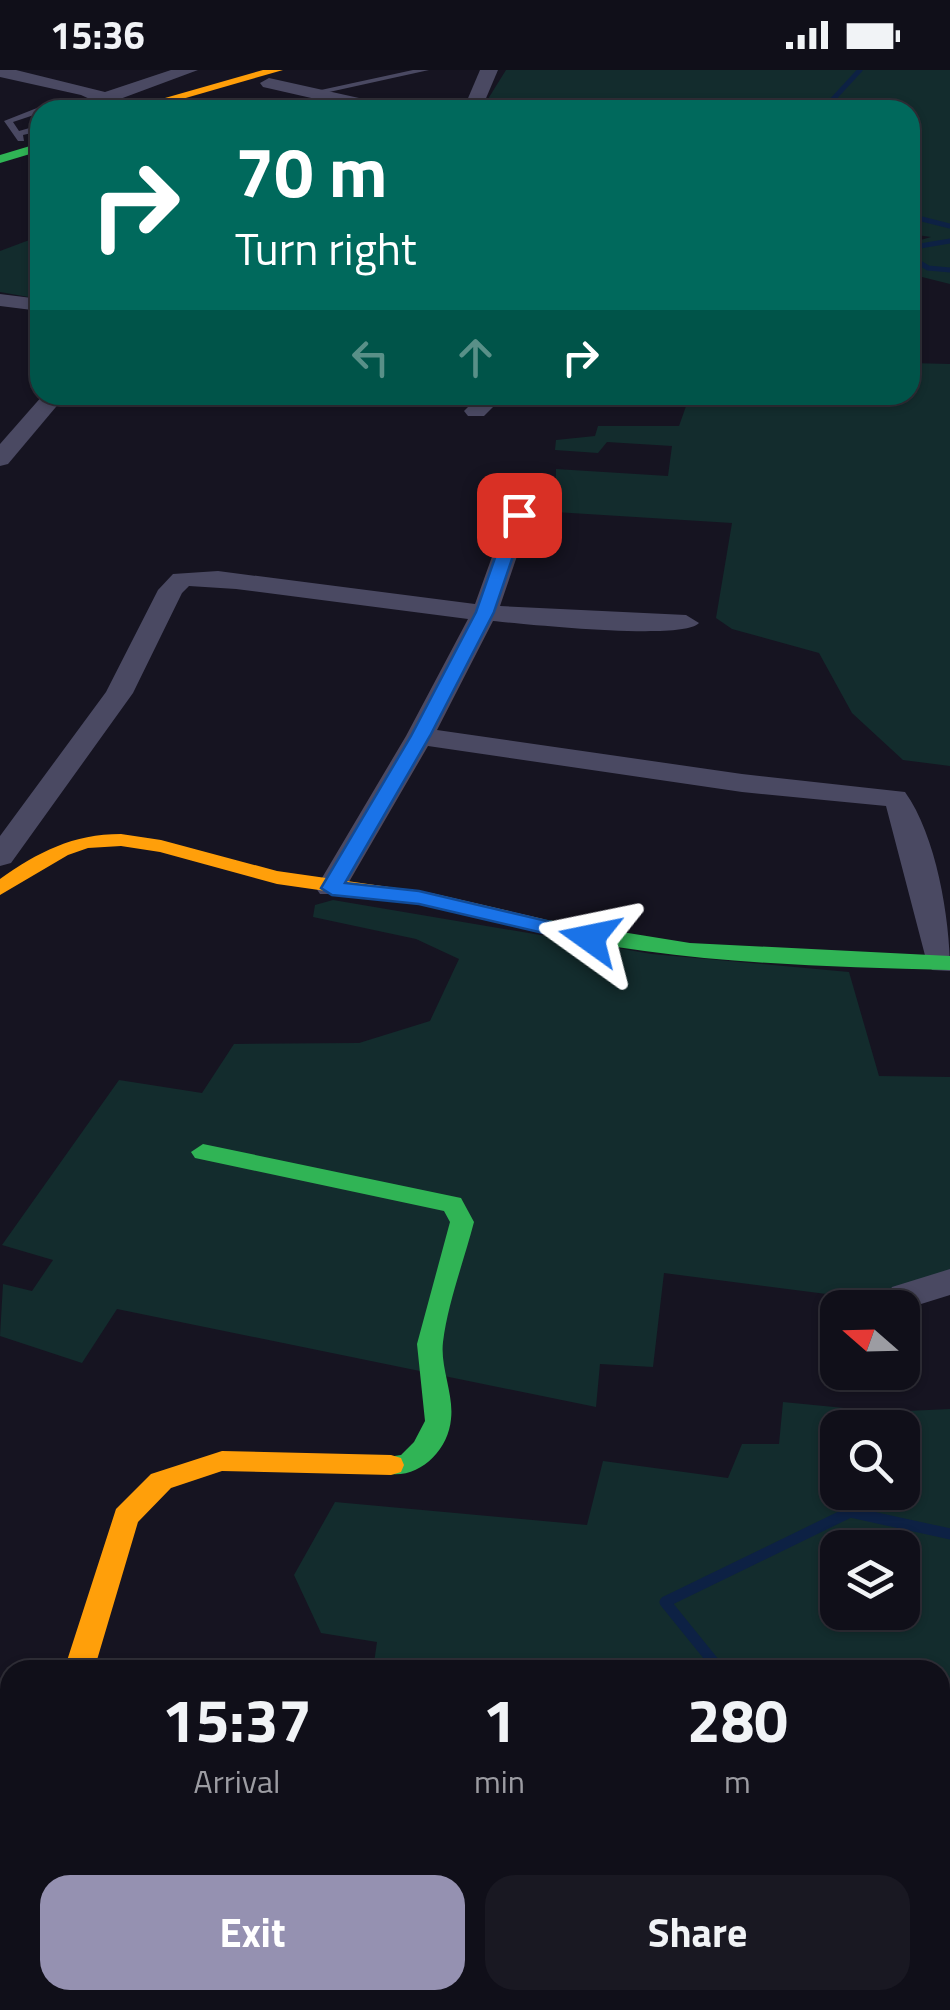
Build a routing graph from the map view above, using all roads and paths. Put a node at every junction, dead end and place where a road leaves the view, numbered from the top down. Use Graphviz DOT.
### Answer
graph roads {
  1 [pos="425,70"];
  2 [pos="489,70"];
  3 [pos="180,71"];
  4 [pos="0,72"];
  5 [pos="273,73"];
  6 [pos="314,82"];
  7 [pos="106,98"];
  8 [pos="110,100"];
  9 [pos="168,100"];
  10 [pos="200,100"];
  11 [pos="362,100"];
  12 [pos="476,100"];
  13 [pos="30,114"];
  14 [pos="26,138"];
  15 [pos="0,159"];
  16 [pos="0,300"];
  17 [pos="30,303"];
  18 [pos="46,405"];
  19 [pos="0,459"];
  20 [pos="519,515"];
  21 [pos="485,612"];
  22 [pos="686,623"];
  23 [pos="420,736"];
  24 [pos="0,857"];
  25 [pos="332,888"];
  26 [pos="0,889"];
  27 [pos="946,963"];
  28 [pos="204,1152"];
  29 [pos="950,1282"];
  30 [pos="920,1291"];
  31 [pos="81,1660"];
  1 -- 6 [label="lane"];
  2 -- 12 [label="street"];
  3 -- 7 [label="street"];
  4 -- 7 [label="street"];
  5 -- 6 [label="street"];
  5 -- 9 [label="street"];
  5 -- 10 [label="street"];
  6 -- 11 [label="street"];
  7 -- 8 [label="street"];
  13 -- 14 [label="lane"];
  14 -- 15 [label="street"];
  16 -- 17 [label="street"];
  18 -- 19 [label="street"];
  20 -- 21 [label="street"];
  21 -- 22 [label="street"];
  21 -- 23 [label="street"];
  21 -- 24 [label="street"];
  23 -- 25 [label="street"];
  23 -- 27 [label="street"];
  25 -- 26 [label="street"];
  25 -- 27 [label="street"];
  28 -- 31 [label="street"];
  29 -- 30 [label="street"];
}
